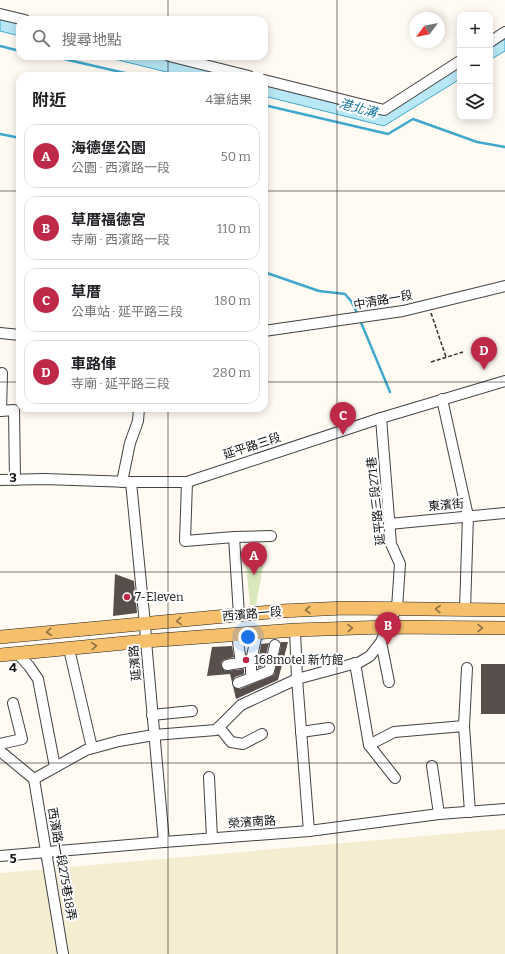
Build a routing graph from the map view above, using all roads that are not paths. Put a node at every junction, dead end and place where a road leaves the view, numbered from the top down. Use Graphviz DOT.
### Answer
graph roads {
  1 [pos="0,14"];
  2 [pos="16,18"];
  3 [pos="505,32"];
  4 [pos="493,40"];
  5 [pos="185,60"];
  6 [pos="457,63"];
  7 [pos="233,72"];
  8 [pos="268,81"];
  9 [pos="505,286"];
  10 [pos="268,330"];
  11 [pos="0,332"];
  12 [pos="16,335"];
  13 [pos="2,373"];
  14 [pos="505,381"];
  15 [pos="442,399"];
  16 [pos="139,412"];
  17 [pos="381,418"];
  18 [pos="0,480"];
  19 [pos="14,480"];
  20 [pos="126,482"];
  21 [pos="187,482"];
  22 [pos="505,513"];
  23 [pos="468,516"];
  24 [pos="389,524"];
  25 [pos="234,536"];
  26 [pos="272,536"];
  27 [pos="397,608"];
  28 [pos="465,610"];
  29 [pos="505,610"];
  30 [pos="239,615"];
  31 [pos="145,624"];
  32 [pos="387,627"];
  33 [pos="505,628"];
  34 [pos="296,630"];
  35 [pos="257,633"];
  36 [pos="237,634"];
  37 [pos="0,637"];
  38 [pos="146,641"];
  39 [pos="381,642"];
  40 [pos="275,645"];
  41 [pos="69,649"];
  42 [pos="17,652"];
  43 [pos="0,655"];
  44 [pos="246,662"];
  45 [pos="355,663"];
  46 [pos="227,665"];
  47 [pos="467,668"];
  48 [pos="251,678"];
  49 [pos="297,679"];
  50 [pos="389,682"];
  51 [pos="238,683"];
  52 [pos="14,702"];
  53 [pos="192,711"];
  54 [pos="152,715"];
  55 [pos="464,726"];
  56 [pos="219,727"];
  57 [pos="329,728"];
  58 [pos="301,732"];
  59 [pos="262,734"];
  60 [pos="154,736"];
  61 [pos="0,744"];
  62 [pos="369,745"];
  63 [pos="92,748"];
  64 [pos="0,751"];
  65 [pos="432,766"];
  66 [pos="55,767"];
  67 [pos="209,777"];
  68 [pos="395,778"];
  69 [pos="34,779"];
  70 [pos="505,809"];
  71 [pos="470,812"];
  72 [pos="439,814"];
  73 [pos="309,831"];
  74 [pos="212,838"];
  75 [pos="164,842"];
  76 [pos="47,852"];
  77 [pos="0,856"];
  78 [pos="64,954"];
  1 -- 2 [label="street"];
  3 -- 4 [label="street"];
  5 -- 7 [label="street"];
  6 -- 8 [label="street"];
  9 -- 10 [label="street, 中清路一段"];
  11 -- 12 [label="street"];
  13 -- 19 [label="street"];
  14 -- 15 [label="street, 延平路三段"];
  15 -- 17 [label="street, 延平路三段"];
  15 -- 23 [label="street"];
  16 -- 20 [label="street, 延濱路"];
  17 -- 21 [label="street, 延平路三段"];
  17 -- 24 [label="street, 延平路三段271巷"];
  18 -- 19 [label="street, 延平路三段"];
  19 -- 20 [label="street, 延平路三段"];
  20 -- 21 [label="street, 延平路三段"];
  20 -- 31 [label="street, 延濱路"];
  21 -- 25 [label="street"];
  22 -- 23 [label="street, 東濱街"];
  23 -- 24 [label="street, 東濱街"];
  23 -- 28 [label="street"];
  24 -- 27 [label="street, 延平路三段271巷"];
  25 -- 26 [label="street"];
  25 -- 30 [label="street"];
  28 -- 27 [label="main road, 西濱路一段, one-way"];
  27 -- 30 [label="main road, 西濱路一段, one-way"];
  27 -- 32 [label="street, 延平路三段271巷"];
  28 -- 29 [label="main road, 西濱路一段"];
  30 -- 31 [label="main road, 西濱路一段, one-way"];
  31 -- 37 [label="main road, 西濱路一段, one-way"];
  31 -- 38 [label="street, 延濱路"];
  32 -- 33 [label="main road, 西濱路一段, one-way"];
  34 -- 32 [label="main road, 西濱路一段, one-way"];
  32 -- 39 [label="street, 延平路三段271巷"];
  34 -- 35 [label="main road, 西濱路一段"];
  34 -- 49 [label="street"];
  35 -- 36 [label="main road, 西濱路一段"];
  35 -- 44 [label="street"];
  36 -- 38 [label="main road, 西濱路一段"];
  36 -- 44 [label="street"];
  41 -- 38 [label="main road, 西濱路一段, one-way"];
  38 -- 54 [label="street, 延濱路"];
  39 -- 45 [label="street"];
  39 -- 50 [label="street"];
  40 -- 48 [label="street"];
  41 -- 42 [label="main road, 西濱路一段"];
  41 -- 63 [label="street"];
  42 -- 43 [label="main road, 西濱路一段"];
  42 -- 66 [label="street"];
  44 -- 46 [label="street"];
  44 -- 48 [label="street"];
  45 -- 49 [label="street"];
  45 -- 62 [label="street"];
  47 -- 55 [label="street"];
  48 -- 51 [label="street"];
  49 -- 56 [label="street"];
  49 -- 58 [label="street"];
  52 -- 61 [label="street"];
  53 -- 54 [label="street"];
  54 -- 60 [label="street, 延濱路"];
  55 -- 62 [label="street"];
  55 -- 71 [label="street"];
  56 -- 59 [label="street"];
  56 -- 60 [label="street"];
  57 -- 58 [label="street"];
  58 -- 73 [label="street"];
  60 -- 63 [label="street"];
  60 -- 75 [label="street, 延濱路"];
  62 -- 68 [label="street"];
  63 -- 66 [label="street"];
  64 -- 69 [label="street"];
  65 -- 72 [label="street"];
  66 -- 69 [label="street"];
  67 -- 74 [label="street"];
  69 -- 76 [label="street, 西濱路一段275巷18弄"];
  70 -- 71 [label="street, 榮濱南路"];
  71 -- 72 [label="street, 榮濱南路"];
  72 -- 73 [label="street, 榮濱南路"];
  73 -- 74 [label="street, 榮濱南路"];
  74 -- 75 [label="street, 榮濱南路"];
  75 -- 76 [label="street, 榮濱南路"];
  76 -- 77 [label="street, 榮濱南路"];
  76 -- 78 [label="street, 西濱路一段275巷18弄"];
}
